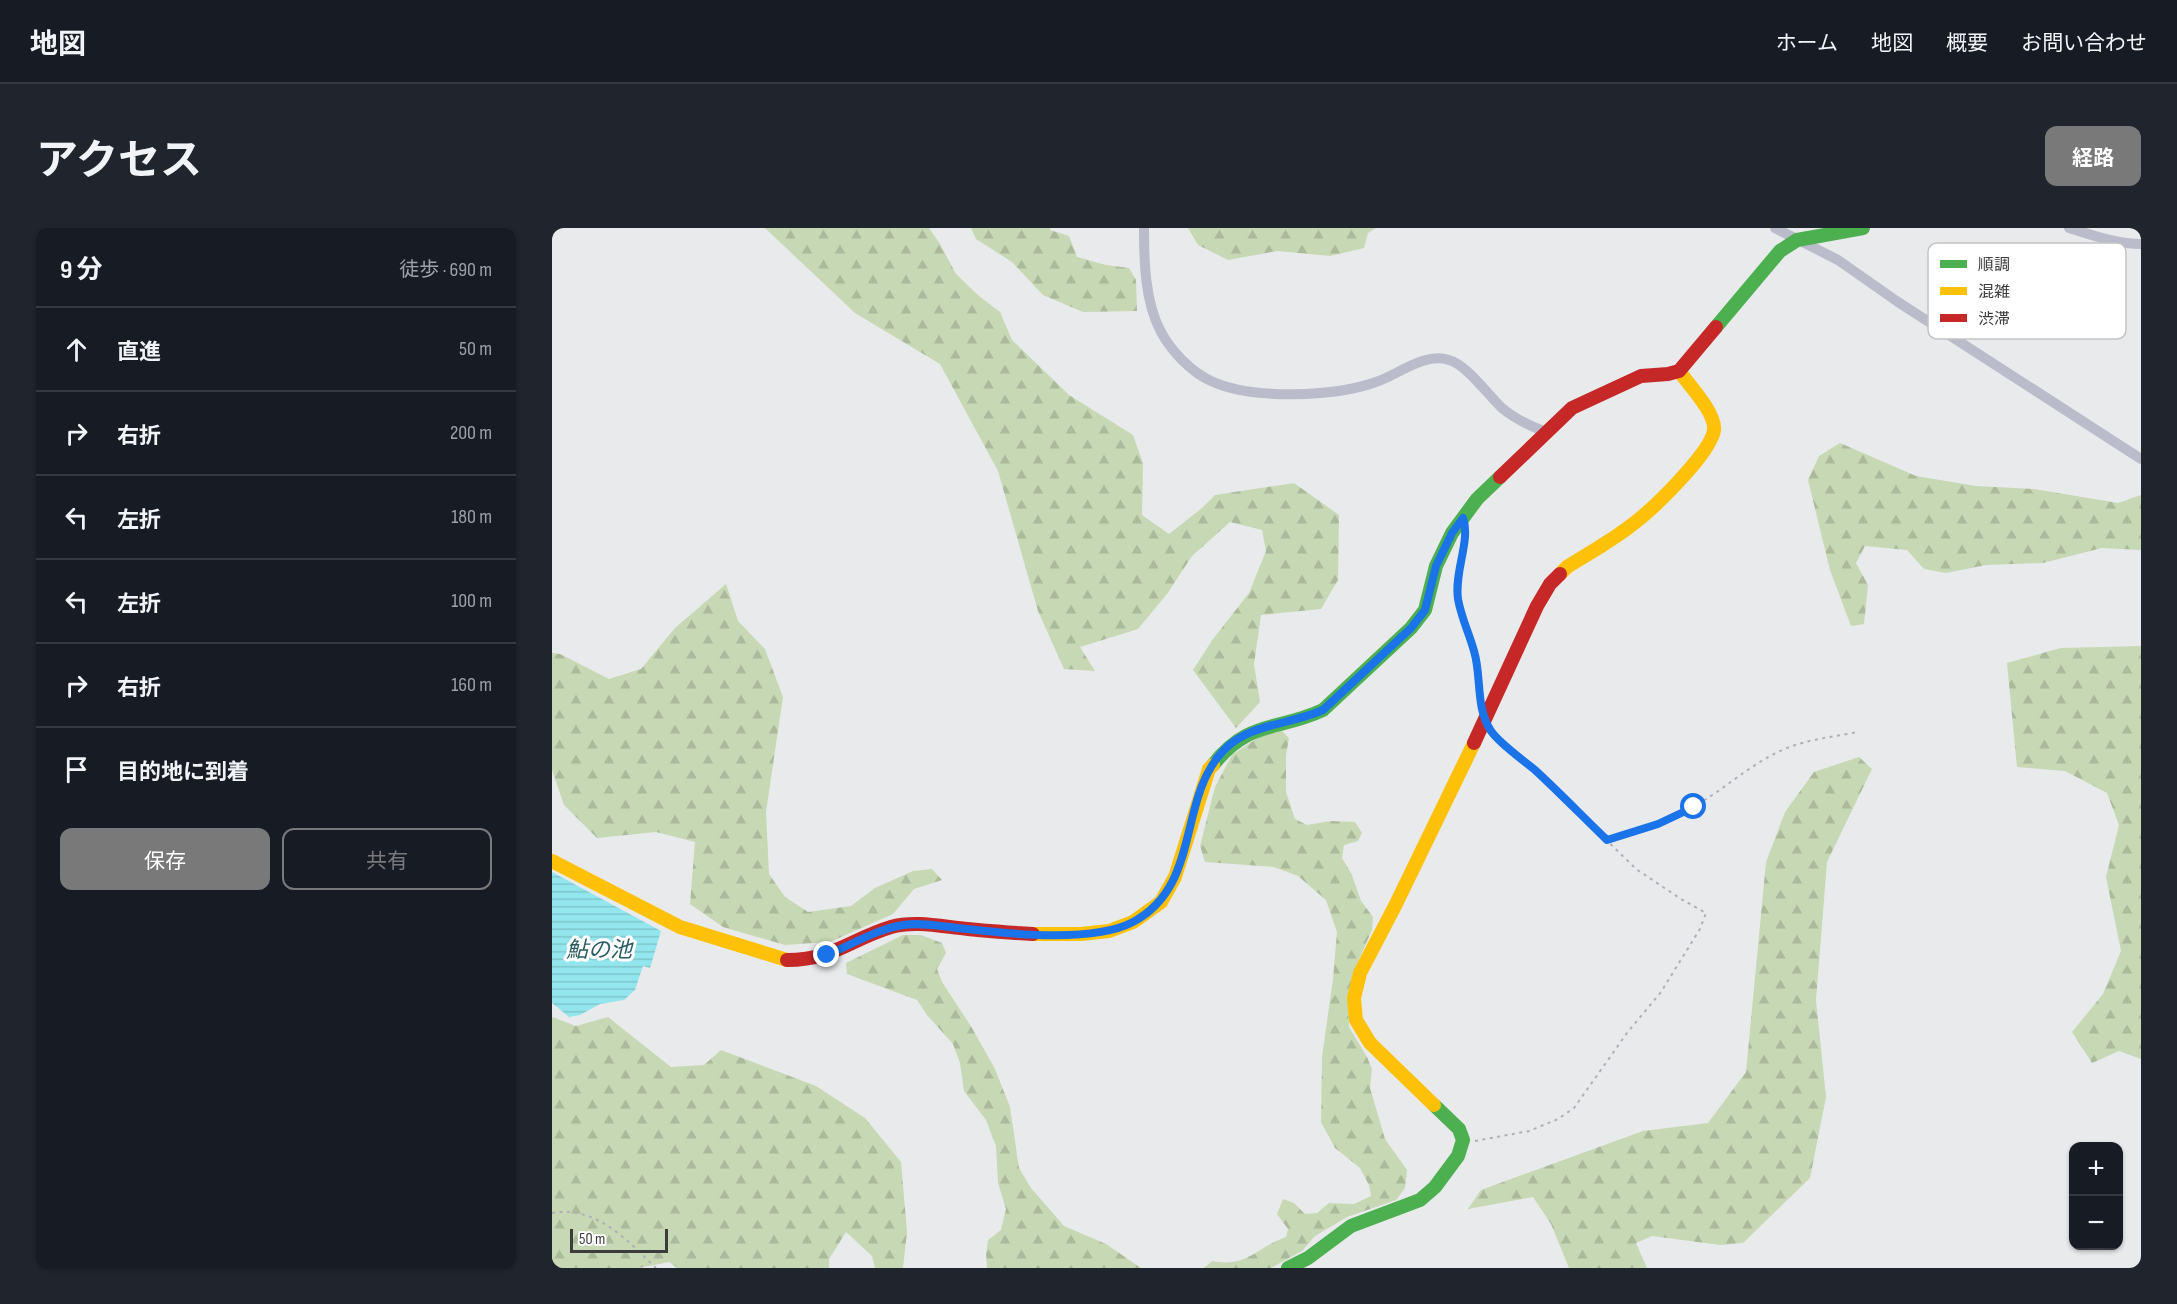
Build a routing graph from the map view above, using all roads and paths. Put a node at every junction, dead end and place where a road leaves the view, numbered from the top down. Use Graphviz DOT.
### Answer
graph roads {
  1 [pos="1144,228"];
  2 [pos="1775,228"];
  3 [pos="1863,228"];
  4 [pos="2069,228"];
  5 [pos="1797,240"];
  6 [pos="2141,244"];
  7 [pos="1928,321"];
  8 [pos="1955,339"];
  9 [pos="1679,371"];
  10 [pos="1546,432"];
  11 [pos="2141,459"];
  12 [pos="1463,518"];
  13 [pos="1480,697"];
  14 [pos="1485,720"];
  15 [pos="1858,732"];
  16 [pos="1607,840"];
  17 [pos="552,861"];
  18 [pos="1463,1140"];
  19 [pos="552,1213"];
  20 [pos="656,1268"];
  21 [pos="1288,1268"];
  1 -- 10 [label="street"];
  2 -- 5 [label="street"];
  3 -- 5 [label="street"];
  4 -- 6 [label="street"];
  5 -- 7 [label="street"];
  5 -- 9 [label="street"];
  8 -- 11 [label="street"];
  9 -- 10 [label="street"];
  9 -- 14 [label="street"];
  10 -- 12 [label="street"];
  12 -- 13 [label="path"];
  12 -- 17 [label="street"];
  14 -- 16 [label="path"];
  14 -- 18 [label="street"];
  15 -- 16 [label="path"];
  16 -- 18 [label="path"];
  18 -- 21 [label="street"];
  19 -- 20 [label="path"];
}
